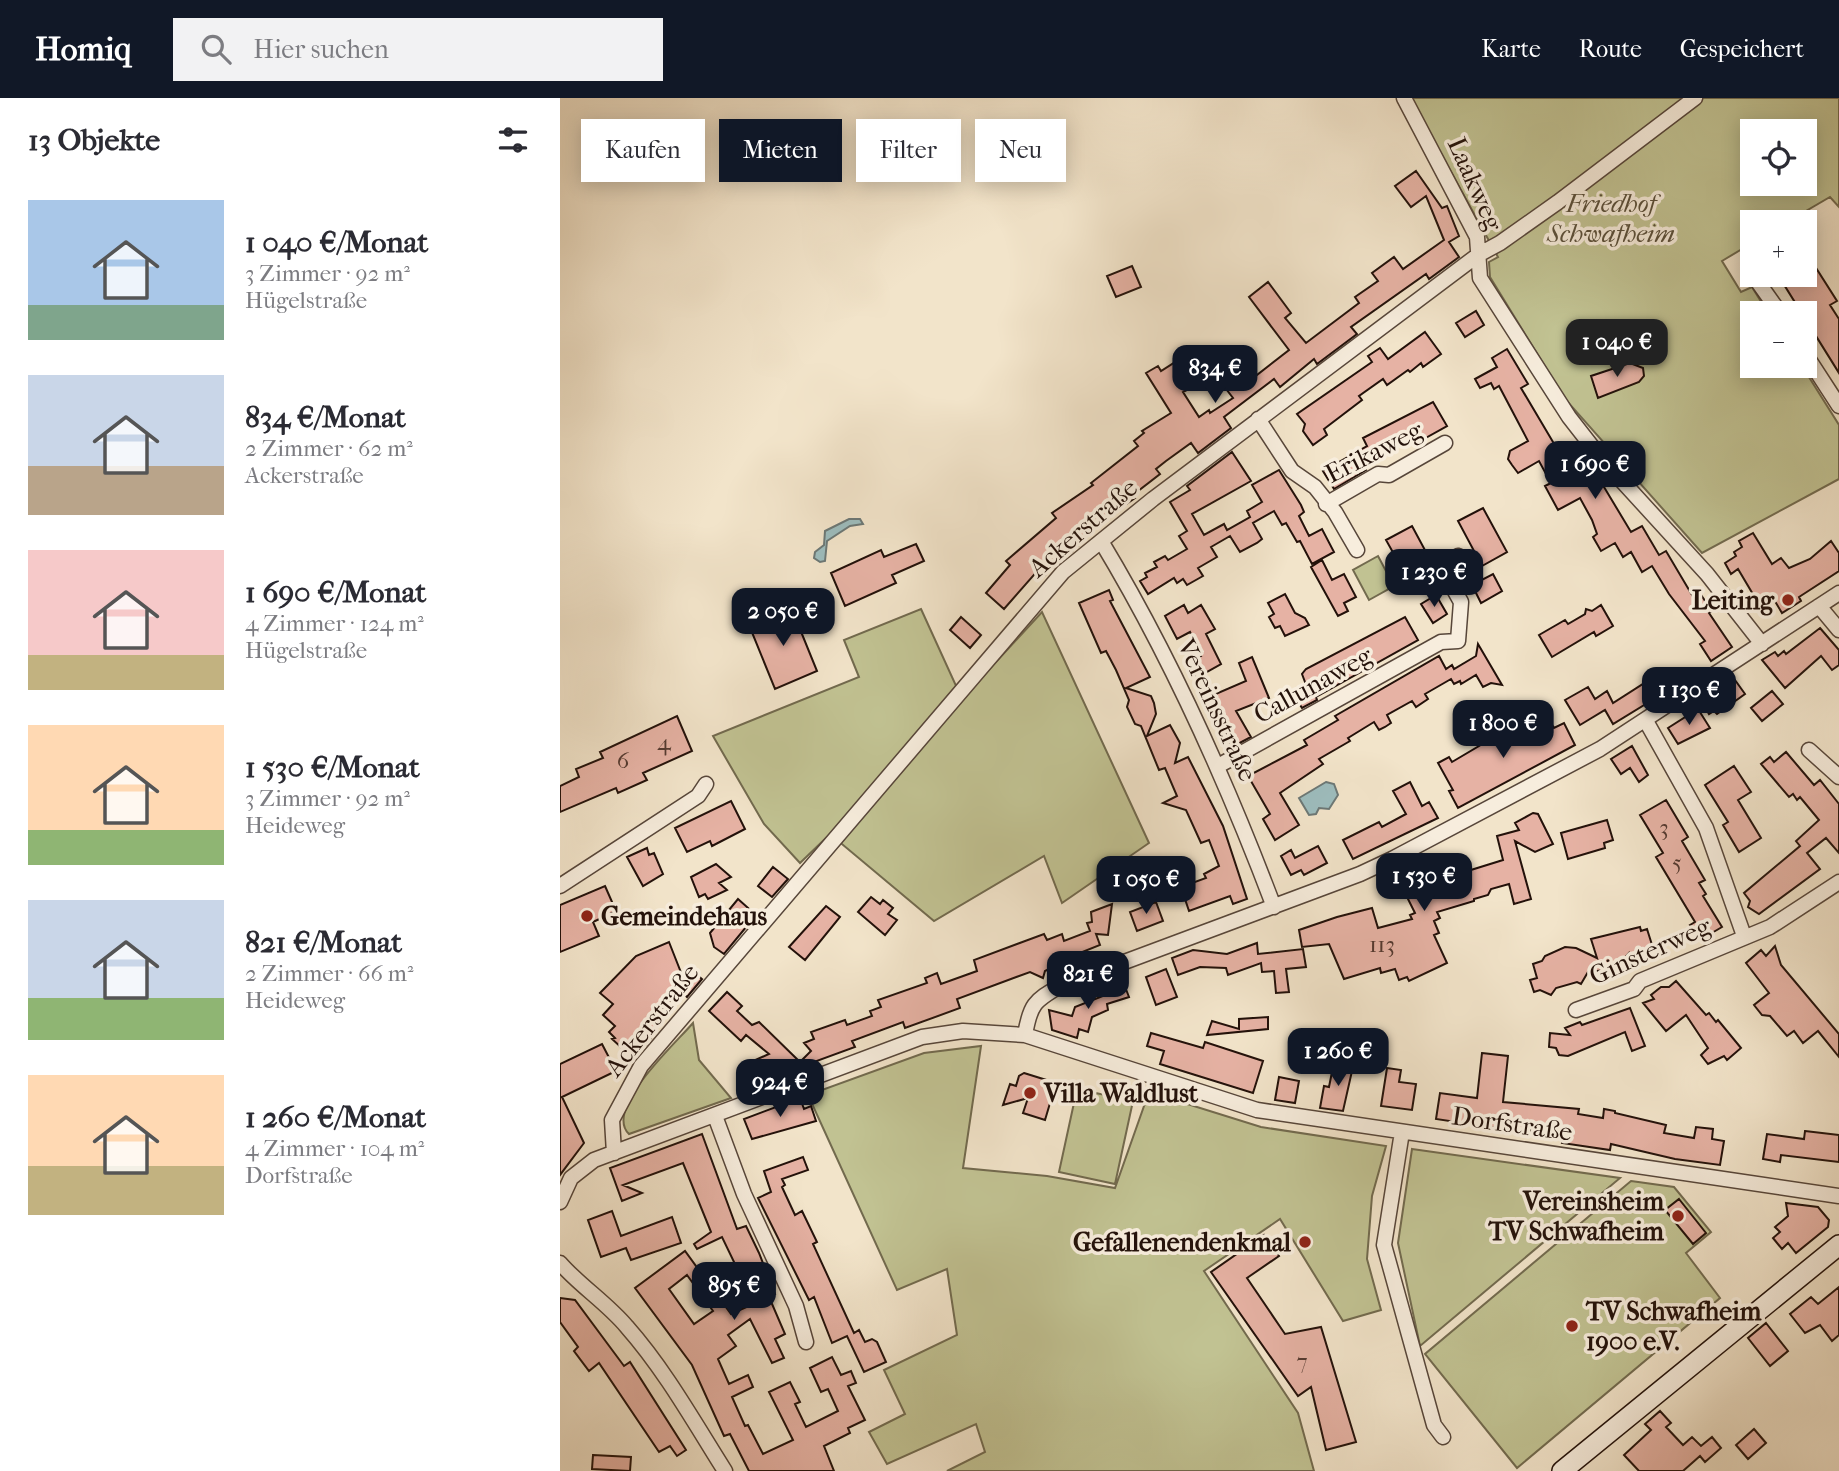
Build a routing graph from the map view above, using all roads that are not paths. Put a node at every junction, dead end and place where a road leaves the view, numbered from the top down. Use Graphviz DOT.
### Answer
graph roads {
  1 [pos="1404,98"];
  2 [pos="1695,98"];
  3 [pos="1478,255"];
  4 [pos="1817,367"];
  5 [pos="1833,385"];
  6 [pos="1839,407"];
  7 [pos="1258,419"];
  8 [pos="1445,443"];
  9 [pos="1326,504"];
  10 [pos="1101,541"];
  11 [pos="1357,550"];
  12 [pos="1458,556"];
  13 [pos="1839,593"];
  14 [pos="1819,606"];
  15 [pos="1839,631"];
  16 [pos="1762,644"];
  17 [pos="1646,721"];
  18 [pos="1809,750"];
  19 [pos="1218,766"];
  20 [pos="1839,777"];
  21 [pos="706,785"];
  22 [pos="1839,882"];
  23 [pos="560,886"];
  24 [pos="1273,907"];
  25 [pos="1744,936"];
  26 [pos="1576,1010"];
  27 [pos="1026,1035"];
  28 [pos="715,1116"];
  29 [pos="1402,1132"];
  30 [pos="614,1153"];
  31 [pos="1839,1196"];
  32 [pos="560,1202"];
  33 [pos="1839,1245"];
  34 [pos="560,1263"];
  35 [pos="806,1342"];
  36 [pos="1443,1437"];
  37 [pos="725,1471"];
  38 [pos="1562,1471"];
  1 -- 3 [label="street, Laakweg"];
  2 -- 3 [label="street, Ackerstraße"];
  3 -- 7 [label="street, Ackerstraße"];
  3 -- 16 [label="street, Laakweg"];
  4 -- 5 [label="street"];
  5 -- 6 [label="street"];
  7 -- 9 [label="street, Erikaweg"];
  7 -- 10 [label="street, Ackerstraße"];
  8 -- 9 [label="street, Erikaweg"];
  9 -- 11 [label="street, Erikaweg"];
  10 -- 19 [label="street, Vereinsstraße"];
  10 -- 30 [label="street, Ackerstraße"];
  12 -- 19 [label="street, Callunaweg"];
  13 -- 14 [label="street"];
  14 -- 15 [label="street"];
  14 -- 16 [label="street"];
  16 -- 17 [label="street"];
  17 -- 24 [label="street"];
  17 -- 25 [label="street, Ginsterweg"];
  18 -- 20 [label="street"];
  19 -- 24 [label="street, Vereinsstraße"];
  21 -- 23 [label="street"];
  22 -- 25 [label="street, Ginsterweg"];
  24 -- 27 [label="street"];
  25 -- 26 [label="street, Ginsterweg"];
  27 -- 28 [label="street, Dorfstraße"];
  27 -- 29 [label="street, Dorfstraße"];
  28 -- 30 [label="street, Dorfstraße"];
  28 -- 35 [label="street"];
  29 -- 31 [label="street, Dorfstraße"];
  29 -- 36 [label="street"];
  30 -- 32 [label="street, Dorfstraße"];
  33 -- 38 [label="main road"];
  34 -- 37 [label="street"];
}
